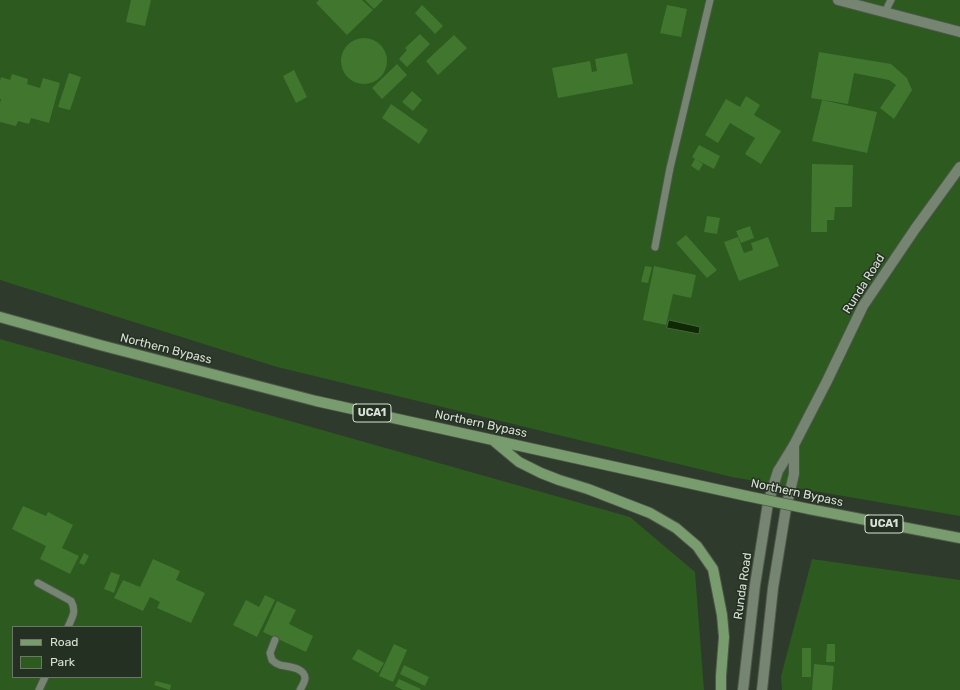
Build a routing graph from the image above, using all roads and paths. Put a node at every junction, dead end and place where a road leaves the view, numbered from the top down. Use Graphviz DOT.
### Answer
graph roads {
  1 [pos="710,0"];
  2 [pos="838,0"];
  3 [pos="891,0"];
  4 [pos="885,12"];
  5 [pos="960,32"];
  6 [pos="960,168"];
  7 [pos="655,247"];
  8 [pos="0,317"];
  9 [pos="493,440"];
  10 [pos="794,445"];
  11 [pos="960,538"];
  12 [pos="38,583"];
  13 [pos="68,626"];
  14 [pos="275,640"];
  15 [pos="44,678"];
  16 [pos="38,690"];
  17 [pos="300,690"];
  18 [pos="721,690"];
  19 [pos="743,690"];
  20 [pos="762,690"];
  1 -- 7 [label="lane"];
  2 -- 4 [label="street"];
  3 -- 4 [label="lane"];
  4 -- 5 [label="street"];
  6 -- 10 [label="street, Runda Road"];
  8 -- 9 [label="main road, Northern Bypass / UCA1"];
  9 -- 11 [label="main road, Northern Bypass / UCA1, bridge"];
  9 -- 18 [label="main road"];
  10 -- 19 [label="street, Runda Road"];
  10 -- 20 [label="street, Runda Road"];
  12 -- 13 [label="lane"];
  14 -- 17 [label="lane"];
  15 -- 16 [label="lane"];
}
